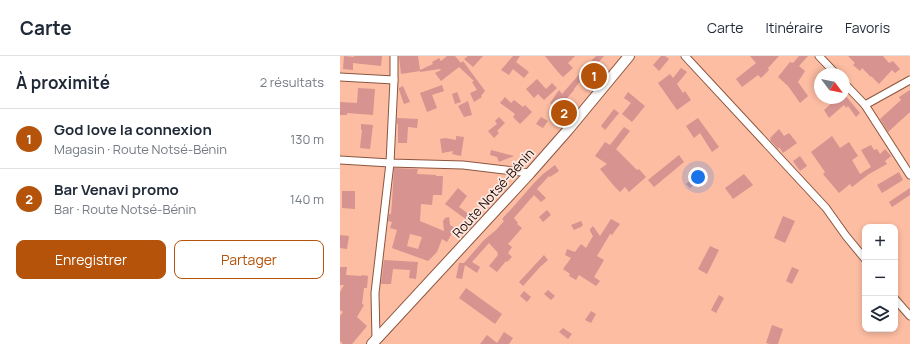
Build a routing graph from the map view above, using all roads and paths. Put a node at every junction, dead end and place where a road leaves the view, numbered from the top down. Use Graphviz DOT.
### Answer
graph roads {
  1 [pos="394,56"];
  2 [pos="629,56"];
  3 [pos="685,56"];
  4 [pos="819,56"];
  5 [pos="830,68"];
  6 [pos="340,77"];
  7 [pos="394,80"];
  8 [pos="910,80"];
  9 [pos="850,89"];
  10 [pos="865,105"];
  11 [pos="340,160"];
  12 [pos="390,163"];
  13 [pos="530,172"];
  14 [pos="910,175"];
  15 [pos="862,255"];
  16 [pos="898,302"];
  17 [pos="910,316"];
  18 [pos="374,342"];
  1 -- 7 [label="street"];
  2 -- 13 [label="main road, Route Notsé-Bénin"];
  3 -- 15 [label="street"];
  4 -- 5 [label="street"];
  6 -- 7 [label="street"];
  7 -- 12 [label="street"];
  8 -- 10 [label="street"];
  9 -- 10 [label="street"];
  10 -- 14 [label="street"];
  11 -- 12 [label="street"];
  12 -- 13 [label="street"];
  12 -- 18 [label="street"];
  13 -- 18 [label="main road, Route Notsé-Bénin"];
  16 -- 17 [label="street"];
}
